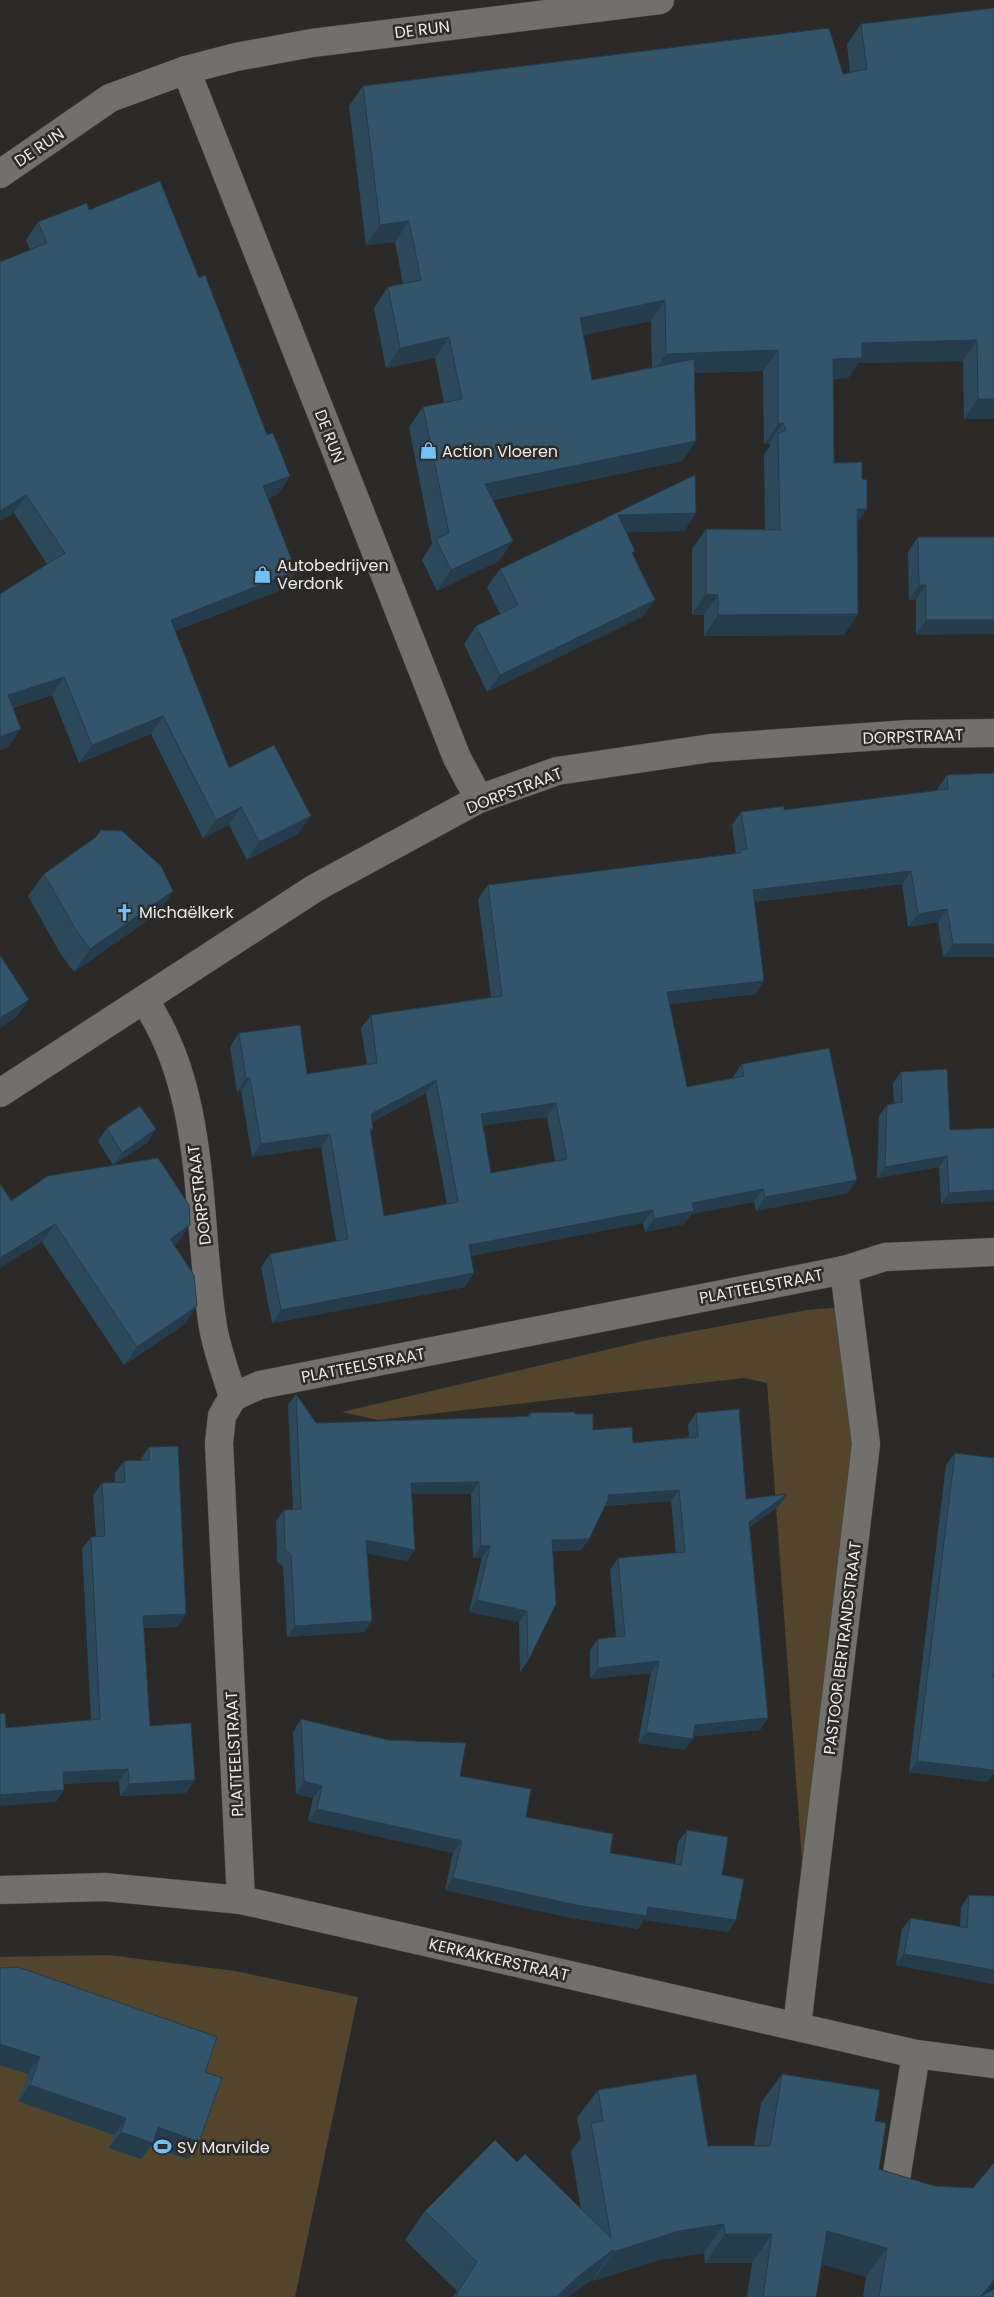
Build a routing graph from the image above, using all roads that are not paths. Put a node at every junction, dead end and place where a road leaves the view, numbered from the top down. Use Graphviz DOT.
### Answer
graph roads {
  1 [pos="660,0"];
  2 [pos="186,70"];
  3 [pos="0,174"];
  4 [pos="994,733"];
  5 [pos="479,799"];
  6 [pos="144,1000"];
  7 [pos="0,1093"];
  8 [pos="994,1252"];
  9 [pos="844,1270"];
  10 [pos="233,1397"];
  11 [pos="0,1890"];
  12 [pos="241,1900"];
  13 [pos="797,2026"];
  14 [pos="916,2054"];
  15 [pos="994,2064"];
  16 [pos="896,2180"];
  1 -- 2 [label="street, DE RUN"];
  2 -- 3 [label="street, DE RUN"];
  2 -- 5 [label="street, DE RUN"];
  4 -- 5 [label="street, DORPSTRAAT"];
  5 -- 6 [label="street, DORPSTRAAT"];
  6 -- 7 [label="street, DORPSTRAAT"];
  6 -- 10 [label="street, DORPSTRAAT"];
  8 -- 9 [label="street, PLATTEELSTRAAT"];
  9 -- 10 [label="street, PLATTEELSTRAAT"];
  9 -- 13 [label="street, PASTOOR BERTRANDSTRAAT"];
  10 -- 12 [label="street, PLATTEELSTRAAT"];
  11 -- 12 [label="street, KERKAKKERSTRAAT"];
  12 -- 13 [label="street, KERKAKKERSTRAAT"];
  13 -- 14 [label="street, KERKAKKERSTRAAT"];
  14 -- 15 [label="street, KERKAKKERSTRAAT"];
  14 -- 16 [label="street"];
}
